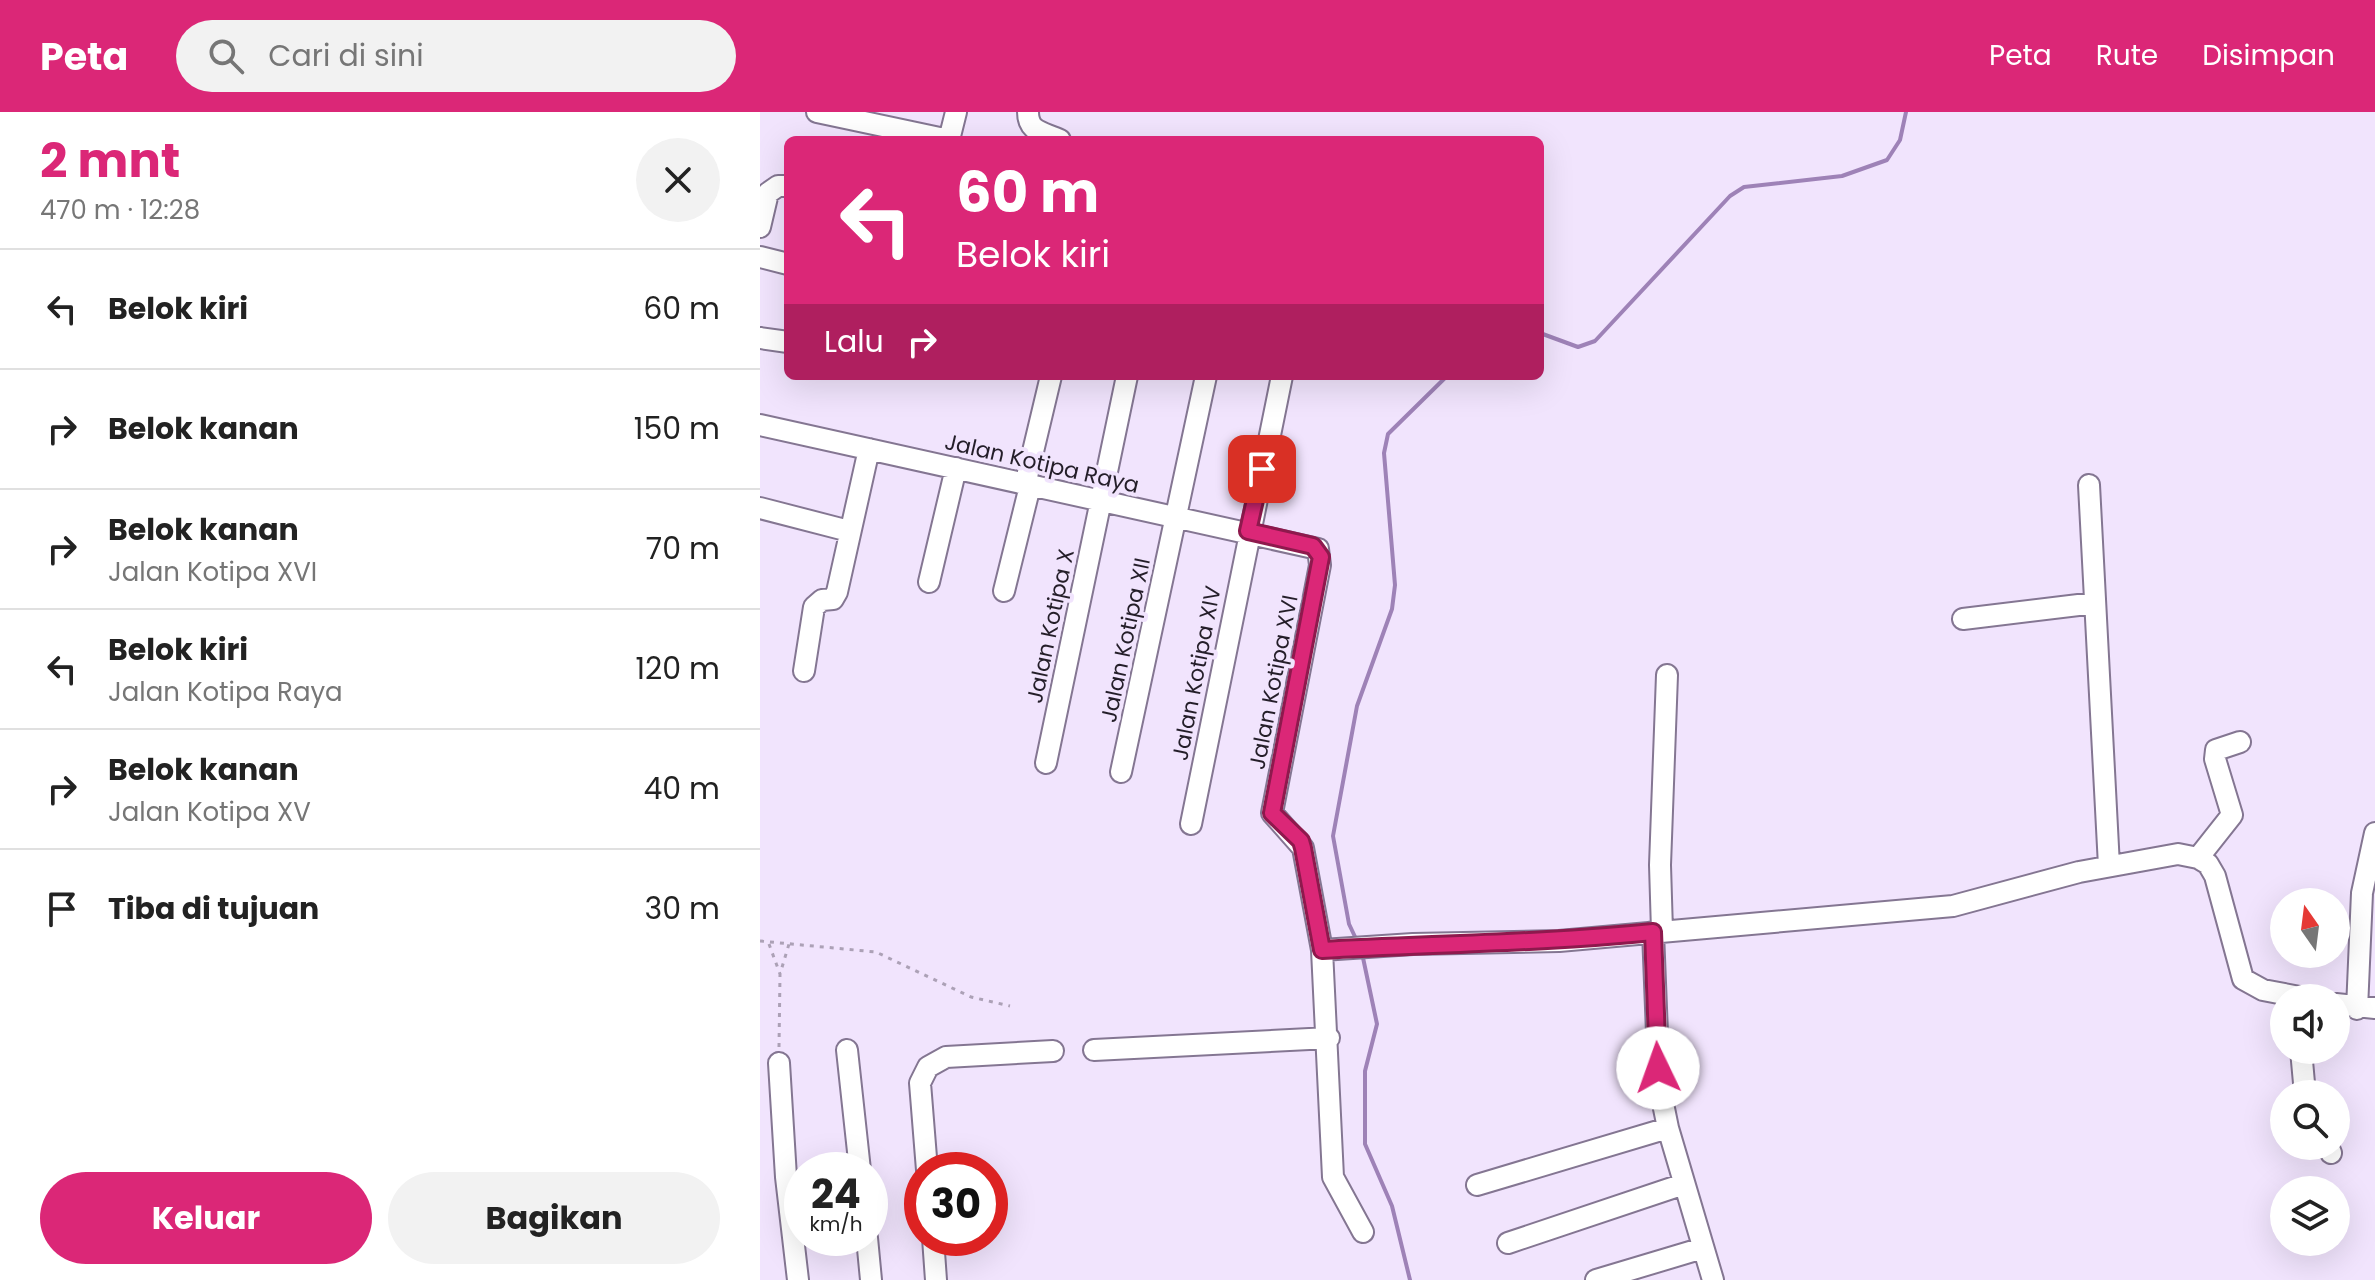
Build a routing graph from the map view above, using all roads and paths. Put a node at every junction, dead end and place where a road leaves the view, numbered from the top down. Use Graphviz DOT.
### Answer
graph roads {
  1 [pos="817,112"];
  2 [pos="956,112"];
  3 [pos="1028,112"];
  4 [pos="870,118"];
  5 [pos="935,136"];
  6 [pos="950,136"];
  7 [pos="1050,136"];
  8 [pos="784,186"];
  9 [pos="764,198"];
  10 [pos="760,227"];
  11 [pos="760,257"];
  12 [pos="784,263"];
  13 [pos="760,338"];
  14 [pos="784,341"];
  15 [pos="1050,380"];
  16 [pos="1126,380"];
  17 [pos="1205,380"];
  18 [pos="1281,380"];
  19 [pos="760,425"];
  20 [pos="869,449"];
  21 [pos="956,468"];
  22 [pos="1028,485"];
  23 [pos="2089,485"];
  24 [pos="1101,500"];
  25 [pos="760,508"];
  26 [pos="1175,517"];
  27 [pos="849,531"];
  28 [pos="1248,531"];
  29 [pos="1313,546"];
  30 [pos="929,582"];
  31 [pos="1004,591"];
  32 [pos="2095,603"];
  33 [pos="1963,619"];
  34 [pos="804,671"];
  35 [pos="1667,675"];
  36 [pos="2240,742"];
  37 [pos="1046,763"];
  38 [pos="1121,772"];
  39 [pos="1191,824"];
  40 [pos="2375,833"];
  41 [pos="2198,858"];
  42 [pos="2109,866"];
  43 [pos="1658,931"];
  44 [pos="760,941"];
  45 [pos="769,942"];
  46 [pos="789,944"];
  47 [pos="1322,950"];
  48 [pos="780,974"];
  49 [pos="2270,991"];
  50 [pos="1010,1006"];
  51 [pos="2366,1008"];
  52 [pos="1329,1038"];
  53 [pos="847,1050"];
  54 [pos="1094,1050"];
  55 [pos="1053,1051"];
  56 [pos="779,1063"];
  57 [pos="1668,1128"];
  58 [pos="858,1152"];
  59 [pos="926,1152"];
  60 [pos="1684,1184"];
  61 [pos="1477,1185"];
  62 [pos="1363,1232"];
  63 [pos="1508,1243"];
  64 [pos="1703,1248"];
  65 [pos="869,1256"];
  66 [pos="934,1256"];
  67 [pos="798,1280"];
  68 [pos="871,1280"];
  69 [pos="936,1280"];
  70 [pos="1596,1280"];
  71 [pos="1713,1280"];
  1 -- 4 [label="street"];
  2 -- 6 [label="street"];
  3 -- 7 [label="street"];
  4 -- 5 [label="street"];
  8 -- 9 [label="street"];
  9 -- 10 [label="street"];
  11 -- 12 [label="street"];
  13 -- 14 [label="street"];
  15 -- 22 [label="street"];
  16 -- 24 [label="street, Jalan Kotipa X"];
  17 -- 26 [label="street, Jalan Kotipa XII"];
  18 -- 28 [label="street, Jalan Kotipa XIV"];
  19 -- 20 [label="street, Jalan Kotipa Raya"];
  20 -- 21 [label="street, Jalan Kotipa Raya"];
  20 -- 27 [label="street"];
  21 -- 22 [label="street, Jalan Kotipa Raya"];
  21 -- 30 [label="street"];
  22 -- 24 [label="street, Jalan Kotipa Raya"];
  22 -- 31 [label="street"];
  23 -- 32 [label="street"];
  24 -- 26 [label="street, Jalan Kotipa Raya"];
  24 -- 37 [label="street, Jalan Kotipa X"];
  25 -- 27 [label="street"];
  26 -- 28 [label="street, Jalan Kotipa Raya"];
  26 -- 38 [label="street, Jalan Kotipa XII"];
  27 -- 34 [label="street"];
  28 -- 29 [label="street, Jalan Kotipa Raya"];
  28 -- 39 [label="street, Jalan Kotipa XIV"];
  29 -- 47 [label="street, Jalan Kotipa XVI"];
  32 -- 33 [label="street"];
  32 -- 42 [label="street"];
  35 -- 43 [label="street"];
  36 -- 41 [label="street"];
  40 -- 51 [label="street"];
  41 -- 42 [label="street"];
  41 -- 49 [label="street"];
  42 -- 43 [label="street"];
  43 -- 47 [label="street"];
  43 -- 57 [label="street"];
  44 -- 45 [label="path"];
  45 -- 46 [label="path"];
  45 -- 48 [label="path"];
  46 -- 48 [label="path"];
  46 -- 50 [label="path"];
  47 -- 52 [label="street, Jalan Kotipa XVI"];
  48 -- 56 [label="path"];
  52 -- 54 [label="street"];
  52 -- 62 [label="street, Jalan Kotipa XVI"];
  53 -- 58 [label="street"];
  55 -- 59 [label="street"];
  56 -- 67 [label="street"];
  57 -- 60 [label="street"];
  57 -- 61 [label="street"];
  60 -- 63 [label="street"];
  60 -- 64 [label="street"];
  64 -- 70 [label="street"];
  64 -- 71 [label="street"];
  65 -- 68 [label="street"];
  66 -- 69 [label="street"];
}
